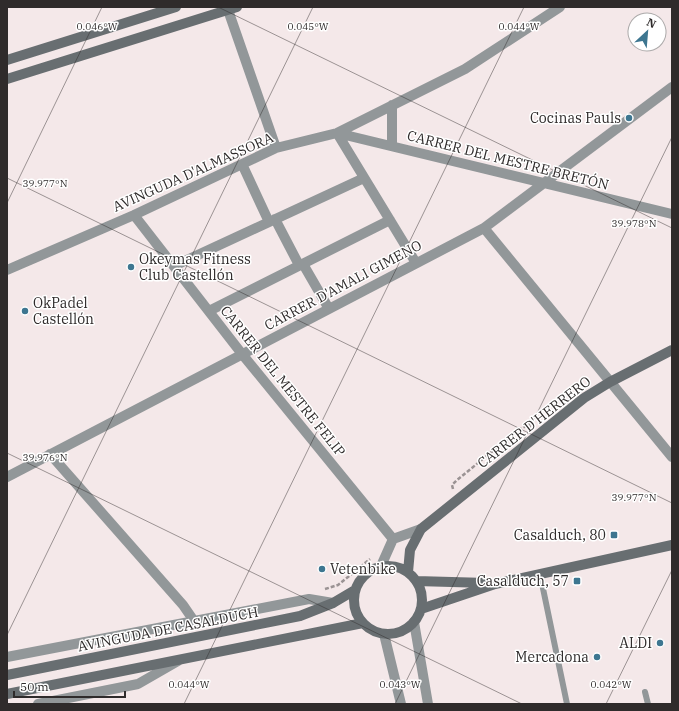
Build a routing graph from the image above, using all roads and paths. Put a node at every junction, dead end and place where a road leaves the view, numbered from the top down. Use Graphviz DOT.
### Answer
graph roads {
  1 [pos="176,7"];
  2 [pos="560,7"];
  3 [pos="232,8"];
  4 [pos="7,60"];
  5 [pos="7,79"];
  6 [pos="672,87"];
  7 [pos="392,105"];
  8 [pos="337,133"];
  9 [pos="392,146"];
  10 [pos="276,148"];
  11 [pos="242,164"];
  12 [pos="364,178"];
  13 [pos="542,182"];
  14 [pos="672,214"];
  15 [pos="134,215"];
  16 [pos="272,220"];
  17 [pos="390,220"];
  18 [pos="484,228"];
  19 [pos="416,263"];
  20 [pos="301,264"];
  21 [pos="174,266"];
  22 [pos="7,270"];
  23 [pos="329,309"];
  24 [pos="209,311"];
  25 [pos="672,350"];
  26 [pos="242,354"];
  27 [pos="610,382"];
  28 [pos="532,423"];
  29 [pos="50,454"];
  30 [pos="672,457"];
  31 [pos="7,477"];
  32 [pos="452,494"];
  33 [pos="421,529"];
  34 [pos="392,539"];
  35 [pos="672,545"];
  36 [pos="373,556"];
  37 [pos="380,566"];
  38 [pos="408,572"];
  39 [pos="540,574"];
  40 [pos="416,580"];
  41 [pos="495,584"];
  42 [pos="323,589"];
  43 [pos="355,590"];
  44 [pos="332,603"];
  45 [pos="421,609"];
  46 [pos="194,622"];
  47 [pos="414,622"];
  48 [pos="363,623"];
  49 [pos="384,634"];
  50 [pos="7,657"];
  51 [pos="183,658"];
  52 [pos="7,675"];
  53 [pos="645,692"];
  54 [pos="7,694"];
  55 [pos="38,704"];
  56 [pos="401,704"];
  57 [pos="428,704"];
  58 [pos="567,704"];
  59 [pos="648,704"];
  1 -- 4 [label="main road"];
  2 -- 7 [label="street, AVINGUDA D'ALMASSORA"];
  3 -- 5 [label="main road"];
  3 -- 10 [label="street"];
  6 -- 13 [label="street, CARRER D'AMALI GIMENO"];
  7 -- 8 [label="street, AVINGUDA D'ALMASSORA"];
  7 -- 9 [label="street"];
  8 -- 9 [label="street, CARRER DEL MESTRE BRETÓN"];
  8 -- 10 [label="street, AVINGUDA D'ALMASSORA"];
  8 -- 12 [label="street"];
  9 -- 13 [label="street, CARRER DEL MESTRE BRETÓN"];
  10 -- 11 [label="street, AVINGUDA D'ALMASSORA"];
  11 -- 15 [label="street, AVINGUDA D'ALMASSORA"];
  11 -- 16 [label="street"];
  12 -- 16 [label="street"];
  12 -- 17 [label="street"];
  13 -- 14 [label="street, CARRER DEL MESTRE BRETÓN"];
  13 -- 18 [label="street, CARRER D'AMALI GIMENO"];
  15 -- 21 [label="street, CARRER DEL MESTRE FELIP"];
  15 -- 22 [label="street, AVINGUDA D'ALMASSORA"];
  16 -- 20 [label="street"];
  16 -- 21 [label="street"];
  17 -- 19 [label="street"];
  17 -- 20 [label="street"];
  18 -- 19 [label="street, CARRER D'AMALI GIMENO"];
  18 -- 27 [label="street"];
  19 -- 23 [label="street, CARRER D'AMALI GIMENO"];
  20 -- 23 [label="street"];
  20 -- 24 [label="street"];
  21 -- 24 [label="street, CARRER DEL MESTRE FELIP"];
  23 -- 26 [label="street, CARRER D'AMALI GIMENO"];
  24 -- 26 [label="street, CARRER DEL MESTRE FELIP"];
  25 -- 27 [label="main road, CARRER D'HERRERO"];
  26 -- 29 [label="street, CARRER D'AMALI GIMENO"];
  26 -- 34 [label="street, CARRER DEL MESTRE FELIP"];
  27 -- 30 [label="street"];
  27 -- 33 [label="main road, CARRER D'HERRERO"];
  28 -- 32 [label="path"];
  29 -- 31 [label="street, CARRER D'AMALI GIMENO"];
  29 -- 46 [label="street"];
  33 -- 34 [label="street, CARRER D'HERRERO"];
  33 -- 38 [label="main road, CARRER D'HERRERO"];
  34 -- 37 [label="street"];
  35 -- 39 [label="main road"];
  36 -- 42 [label="path"];
  37 -- 38 [label="main road"];
  37 -- 43 [label="main road"];
  38 -- 40 [label="main road"];
  39 -- 41 [label="main road"];
  39 -- 58 [label="lane"];
  40 -- 41 [label="main road"];
  40 -- 45 [label="main road"];
  41 -- 45 [label="main road"];
  43 -- 44 [label="main road, AVINGUDA DE CASALDUCH"];
  43 -- 48 [label="main road"];
  44 -- 46 [label="street, AVINGUDA DE CASALDUCH"];
  44 -- 52 [label="main road, AVINGUDA DE CASALDUCH"];
  45 -- 47 [label="main road"];
  46 -- 50 [label="street, AVINGUDA DE CASALDUCH"];
  47 -- 49 [label="main road"];
  47 -- 57 [label="street"];
  48 -- 49 [label="main road"];
  48 -- 51 [label="main road"];
  49 -- 56 [label="street"];
  51 -- 54 [label="main road"];
  51 -- 55 [label="street"];
  53 -- 59 [label="lane"];
}
